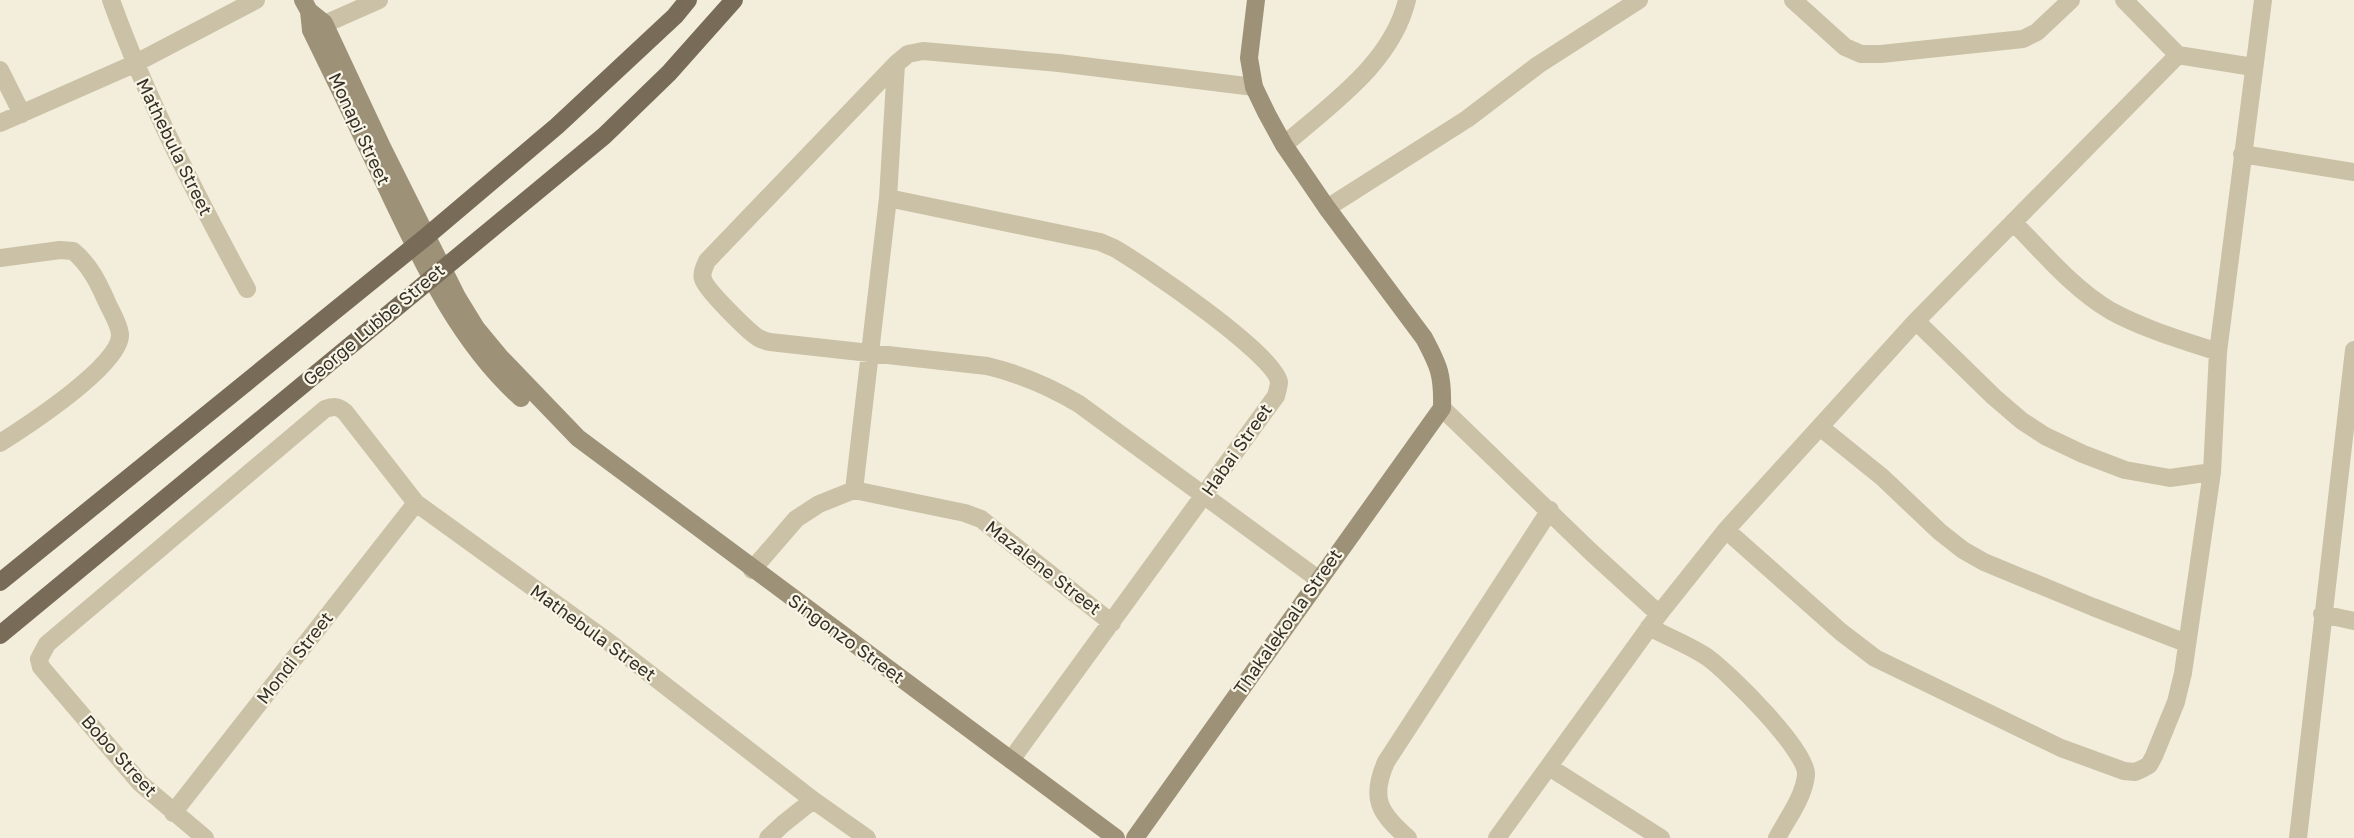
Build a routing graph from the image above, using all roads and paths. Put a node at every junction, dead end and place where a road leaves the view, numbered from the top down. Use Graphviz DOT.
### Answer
graph roads {
  1 [pos="111,0"];
  2 [pos="256,0"];
  3 [pos="379,0"];
  4 [pos="688,0"];
  5 [pos="734,0"];
  6 [pos="1256,0"];
  7 [pos="1407,0"];
  8 [pos="1639,0"];
  9 [pos="1793,0"];
  10 [pos="2071,0"];
  11 [pos="2124,0"];
  12 [pos="2263,0"];
  13 [pos="306,5"];
  14 [pos="317,26"];
  15 [pos="2178,55"];
  16 [pos="134,64"];
  17 [pos="896,64"];
  18 [pos="2253,67"];
  19 [pos="0,70"];
  20 [pos="1254,87"];
  21 [pos="22,114"];
  22 [pos="0,123"];
  23 [pos="1284,145"];
  24 [pos="2242,154"];
  25 [pos="2354,172"];
  26 [pos="888,198"];
  27 [pos="1327,208"];
  28 [pos="2013,222"];
  29 [pos="420,241"];
  30 [pos="0,258"];
  31 [pos="437,273"];
  32 [pos="247,289"];
  33 [pos="1916,321"];
  34 [pos="2354,350"];
  35 [pos="870,352"];
  36 [pos="2218,352"];
  37 [pos="1442,408"];
  38 [pos="1820,427"];
  39 [pos="0,442"];
  40 [pos="2212,472"];
  41 [pos="854,490"];
  42 [pos="1205,495"];
  43 [pos="416,503"];
  44 [pos="1550,510"];
  45 [pos="1726,530"];
  46 [pos="753,570"];
  47 [pos="1318,579"];
  48 [pos="0,582"];
  49 [pos="2322,614"];
  50 [pos="1654,620"];
  51 [pos="2354,621"];
  52 [pos="1112,623"];
  53 [pos="0,635"];
  54 [pos="2186,643"];
  55 [pos="41,667"];
  56 [pos="1011,760"];
  57 [pos="1549,766"];
  58 [pos="813,800"];
  59 [pos="173,813"];
  60 [pos="205,838"];
  61 [pos="768,838"];
  62 [pos="867,838"];
  63 [pos="1116,838"];
  64 [pos="1135,838"];
  65 [pos="1408,838"];
  66 [pos="1497,838"];
  67 [pos="1661,838"];
  68 [pos="1777,838"];
  69 [pos="2298,838"];
  1 -- 16 [label="street, Mathebula Street"];
  2 -- 16 [label="street"];
  3 -- 14 [label="street"];
  4 -- 29 [label="main road, George Lubbe Street"];
  5 -- 31 [label="main road, George Lubbe Street"];
  6 -- 20 [label="street"];
  7 -- 23 [label="street"];
  8 -- 27 [label="street"];
  9 -- 10 [label="street"];
  11 -- 15 [label="street"];
  12 -- 18 [label="street"];
  13 -- 14 [label="street, Monapi Street"];
  14 -- 29 [label="street, Monapi Street"];
  15 -- 18 [label="street"];
  15 -- 28 [label="street"];
  16 -- 21 [label="street"];
  16 -- 32 [label="street, Mathebula Street"];
  17 -- 20 [label="street"];
  17 -- 26 [label="street"];
  17 -- 35 [label="street"];
  18 -- 24 [label="street"];
  19 -- 21 [label="street"];
  20 -- 23 [label="street"];
  21 -- 22 [label="street"];
  23 -- 27 [label="street"];
  24 -- 25 [label="street"];
  24 -- 36 [label="street"];
  26 -- 35 [label="street"];
  26 -- 42 [label="street, Habai Street"];
  27 -- 37 [label="street"];
  28 -- 33 [label="street"];
  28 -- 36 [label="street"];
  29 -- 31 [label="street, Singonzo Street"];
  29 -- 48 [label="main road, George Lubbe Street"];
  30 -- 39 [label="street"];
  31 -- 46 [label="street, Singonzo Street"];
  31 -- 53 [label="main road, George Lubbe Street"];
  33 -- 38 [label="street"];
  33 -- 40 [label="street"];
  34 -- 49 [label="street"];
  35 -- 41 [label="street"];
  35 -- 42 [label="street"];
  36 -- 40 [label="street"];
  37 -- 44 [label="street"];
  37 -- 47 [label="street, Thakalekoala Street"];
  38 -- 45 [label="street"];
  38 -- 54 [label="street"];
  40 -- 54 [label="street"];
  41 -- 46 [label="street"];
  41 -- 52 [label="street, Mazalene Street"];
  42 -- 47 [label="street"];
  42 -- 52 [label="street, Habai Street"];
  43 -- 55 [label="street, Mathebula Street"];
  43 -- 58 [label="street, Mathebula Street"];
  43 -- 59 [label="street, Mondi Street"];
  44 -- 50 [label="street"];
  44 -- 65 [label="street"];
  45 -- 50 [label="street"];
  45 -- 54 [label="street"];
  46 -- 56 [label="street, Singonzo Street"];
  47 -- 64 [label="street, Thakalekoala Street"];
  49 -- 51 [label="street"];
  49 -- 69 [label="street"];
  50 -- 57 [label="street"];
  50 -- 68 [label="street"];
  52 -- 56 [label="street, Habai Street"];
  55 -- 59 [label="street, Bobo Street"];
  56 -- 63 [label="street, Singonzo Street"];
  57 -- 66 [label="street"];
  57 -- 67 [label="street"];
  58 -- 61 [label="street"];
  58 -- 62 [label="street, Mathebula Street"];
  59 -- 60 [label="street, Bobo Street"];
}
